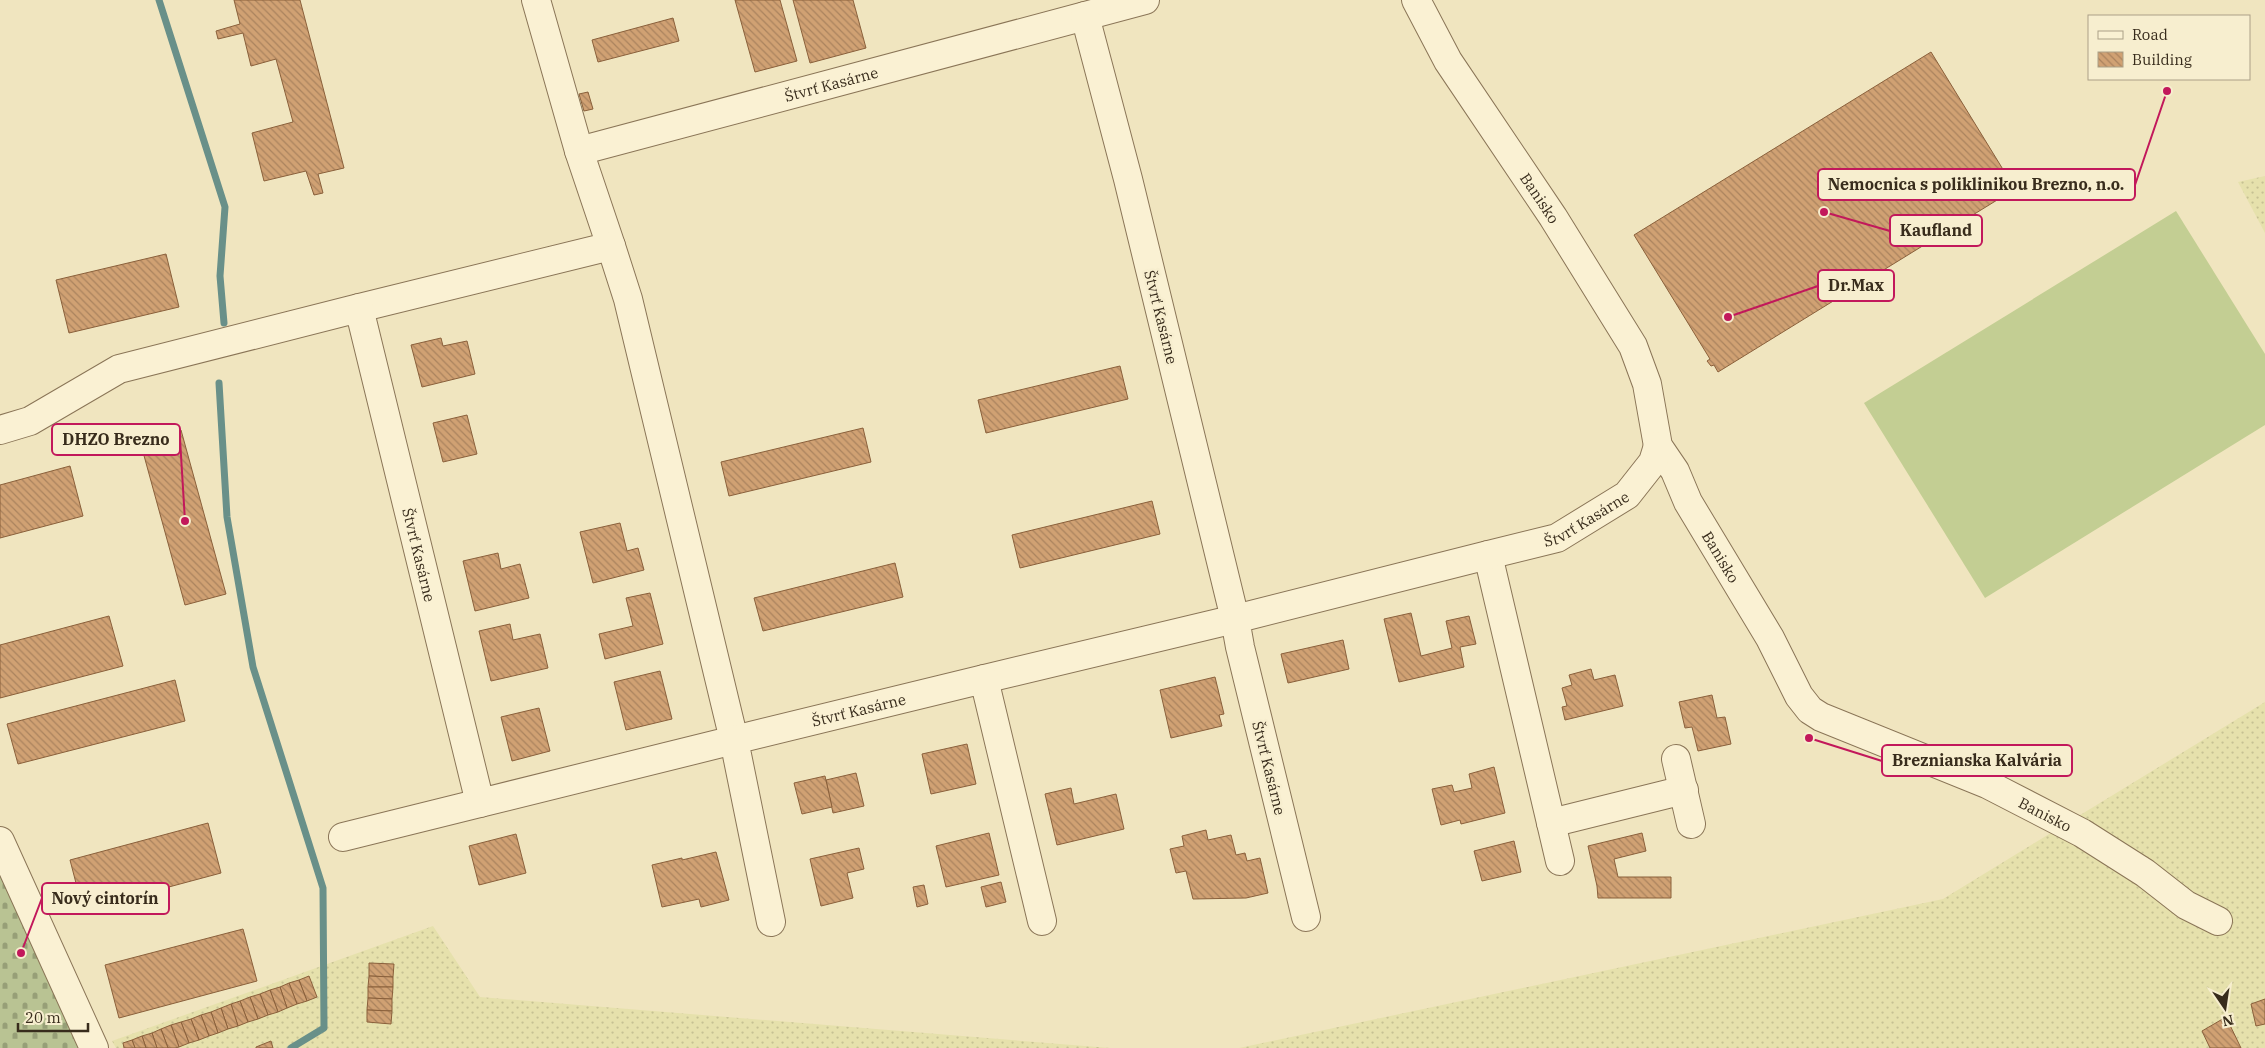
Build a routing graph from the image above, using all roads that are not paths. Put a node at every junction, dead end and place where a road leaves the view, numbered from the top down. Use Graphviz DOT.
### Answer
graph roads {
  1 [pos="536,0"];
  2 [pos="1145,0"];
  3 [pos="1416,0"];
  4 [pos="1085,16"];
  5 [pos="579,151"];
  6 [pos="611,246"];
  7 [pos="359,308"];
  8 [pos="0,430"];
  9 [pos="1658,446"];
  10 [pos="1488,555"];
  11 [pos="1235,619"];
  12 [pos="984,679"];
  13 [pos="734,740"];
  14 [pos="1676,759"];
  15 [pos="1684,790"];
  16 [pos="480,803"];
  17 [pos="1551,823"];
  18 [pos="1691,824"];
  19 [pos="343,837"];
  20 [pos="0,841"];
  21 [pos="1560,861"];
  22 [pos="1306,917"];
  23 [pos="2218,921"];
  24 [pos="771,922"];
  25 [pos="1042,922"];
  26 [pos="94,1048"];
  1 -- 5 [label="street"];
  2 -- 4 [label="street, Štvrť Kasárne"];
  3 -- 9 [label="street, Banisko"];
  4 -- 5 [label="street, Štvrť Kasárne"];
  4 -- 11 [label="street, Štvrť Kasárne"];
  5 -- 6 [label="street"];
  6 -- 7 [label="street"];
  6 -- 13 [label="street"];
  7 -- 8 [label="street"];
  7 -- 16 [label="street, Štvrť Kasárne"];
  9 -- 10 [label="street, Štvrť Kasárne"];
  9 -- 23 [label="street, Banisko"];
  10 -- 11 [label="street, Štvrť Kasárne"];
  10 -- 17 [label="street"];
  11 -- 12 [label="street, Štvrť Kasárne"];
  11 -- 22 [label="street, Štvrť Kasárne"];
  12 -- 13 [label="street, Štvrť Kasárne"];
  12 -- 25 [label="street"];
  13 -- 16 [label="street, Štvrť Kasárne"];
  13 -- 24 [label="street"];
  14 -- 15 [label="street"];
  15 -- 17 [label="street"];
  15 -- 18 [label="street"];
  16 -- 19 [label="street, Štvrť Kasárne"];
  17 -- 21 [label="street"];
  20 -- 26 [label="street"];
}
